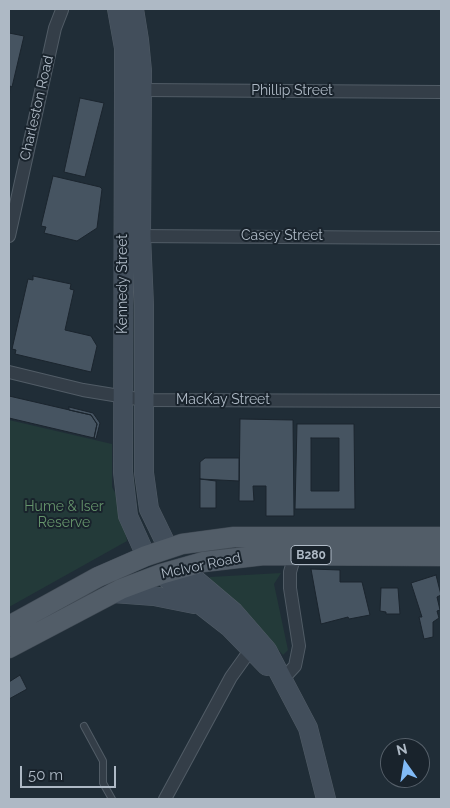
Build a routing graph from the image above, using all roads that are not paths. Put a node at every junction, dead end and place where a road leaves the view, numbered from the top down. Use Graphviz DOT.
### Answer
graph roads {
  1 [pos="62,10"];
  2 [pos="130,10"];
  3 [pos="142,90"];
  4 [pos="441,92"];
  5 [pos="9,236"];
  6 [pos="132,236"];
  7 [pos="441,238"];
  8 [pos="9,372"];
  9 [pos="123,397"];
  10 [pos="144,400"];
  11 [pos="441,401"];
  12 [pos="325,536"];
  13 [pos="441,537"];
  14 [pos="168,548"];
  15 [pos="295,555"];
  16 [pos="146,556"];
  17 [pos="388,556"];
  18 [pos="441,556"];
  19 [pos="182,568"];
  20 [pos="161,574"];
  21 [pos="113,593"];
  22 [pos="197,604"];
  23 [pos="9,626"];
  24 [pos="9,648"];
  25 [pos="251,649"];
  26 [pos="282,680"];
  27 [pos="84,726"];
  28 [pos="112,799"];
  29 [pos="164,799"];
  30 [pos="326,799"];
  1 -- 5 [label="street, Charleston Road"];
  2 -- 3 [label="street, Kennedy Street"];
  2 -- 6 [label="street, Kennedy Street"];
  3 -- 4 [label="street, Phillip Street"];
  3 -- 6 [label="street, Kennedy Street"];
  6 -- 7 [label="street, Casey Street"];
  6 -- 9 [label="street, Kennedy Street"];
  6 -- 10 [label="street, Kennedy Street"];
  8 -- 9 [label="street, MacKay Street"];
  9 -- 10 [label="street, MacKay Street"];
  9 -- 16 [label="street, Kennedy Street"];
  10 -- 11 [label="street, MacKay Street"];
  10 -- 14 [label="street, Kennedy Street"];
  12 -- 13 [label="main road, McIvor Road / B280"];
  12 -- 14 [label="main road, McIvor Road / B280"];
  12 -- 17 [label="main road"];
  14 -- 16 [label="main road, McIvor Road / B280"];
  14 -- 19 [label="main road"];
  15 -- 17 [label="main road, McIvor Road / B280"];
  15 -- 19 [label="main road, McIvor Road / B280"];
  15 -- 26 [label="street"];
  16 -- 20 [label="main road"];
  16 -- 23 [label="main road, McIvor Road / B280"];
  17 -- 18 [label="main road, McIvor Road / B280"];
  19 -- 20 [label="main road, McIvor Road / B280"];
  19 -- 26 [label="street"];
  20 -- 21 [label="main road, McIvor Road / B280"];
  20 -- 22 [label="street"];
  21 -- 22 [label="street"];
  21 -- 24 [label="main road, McIvor Road / B280"];
  22 -- 25 [label="street"];
  25 -- 26 [label="street"];
  25 -- 29 [label="street"];
  26 -- 30 [label="street"];
  27 -- 28 [label="lane"];
}
